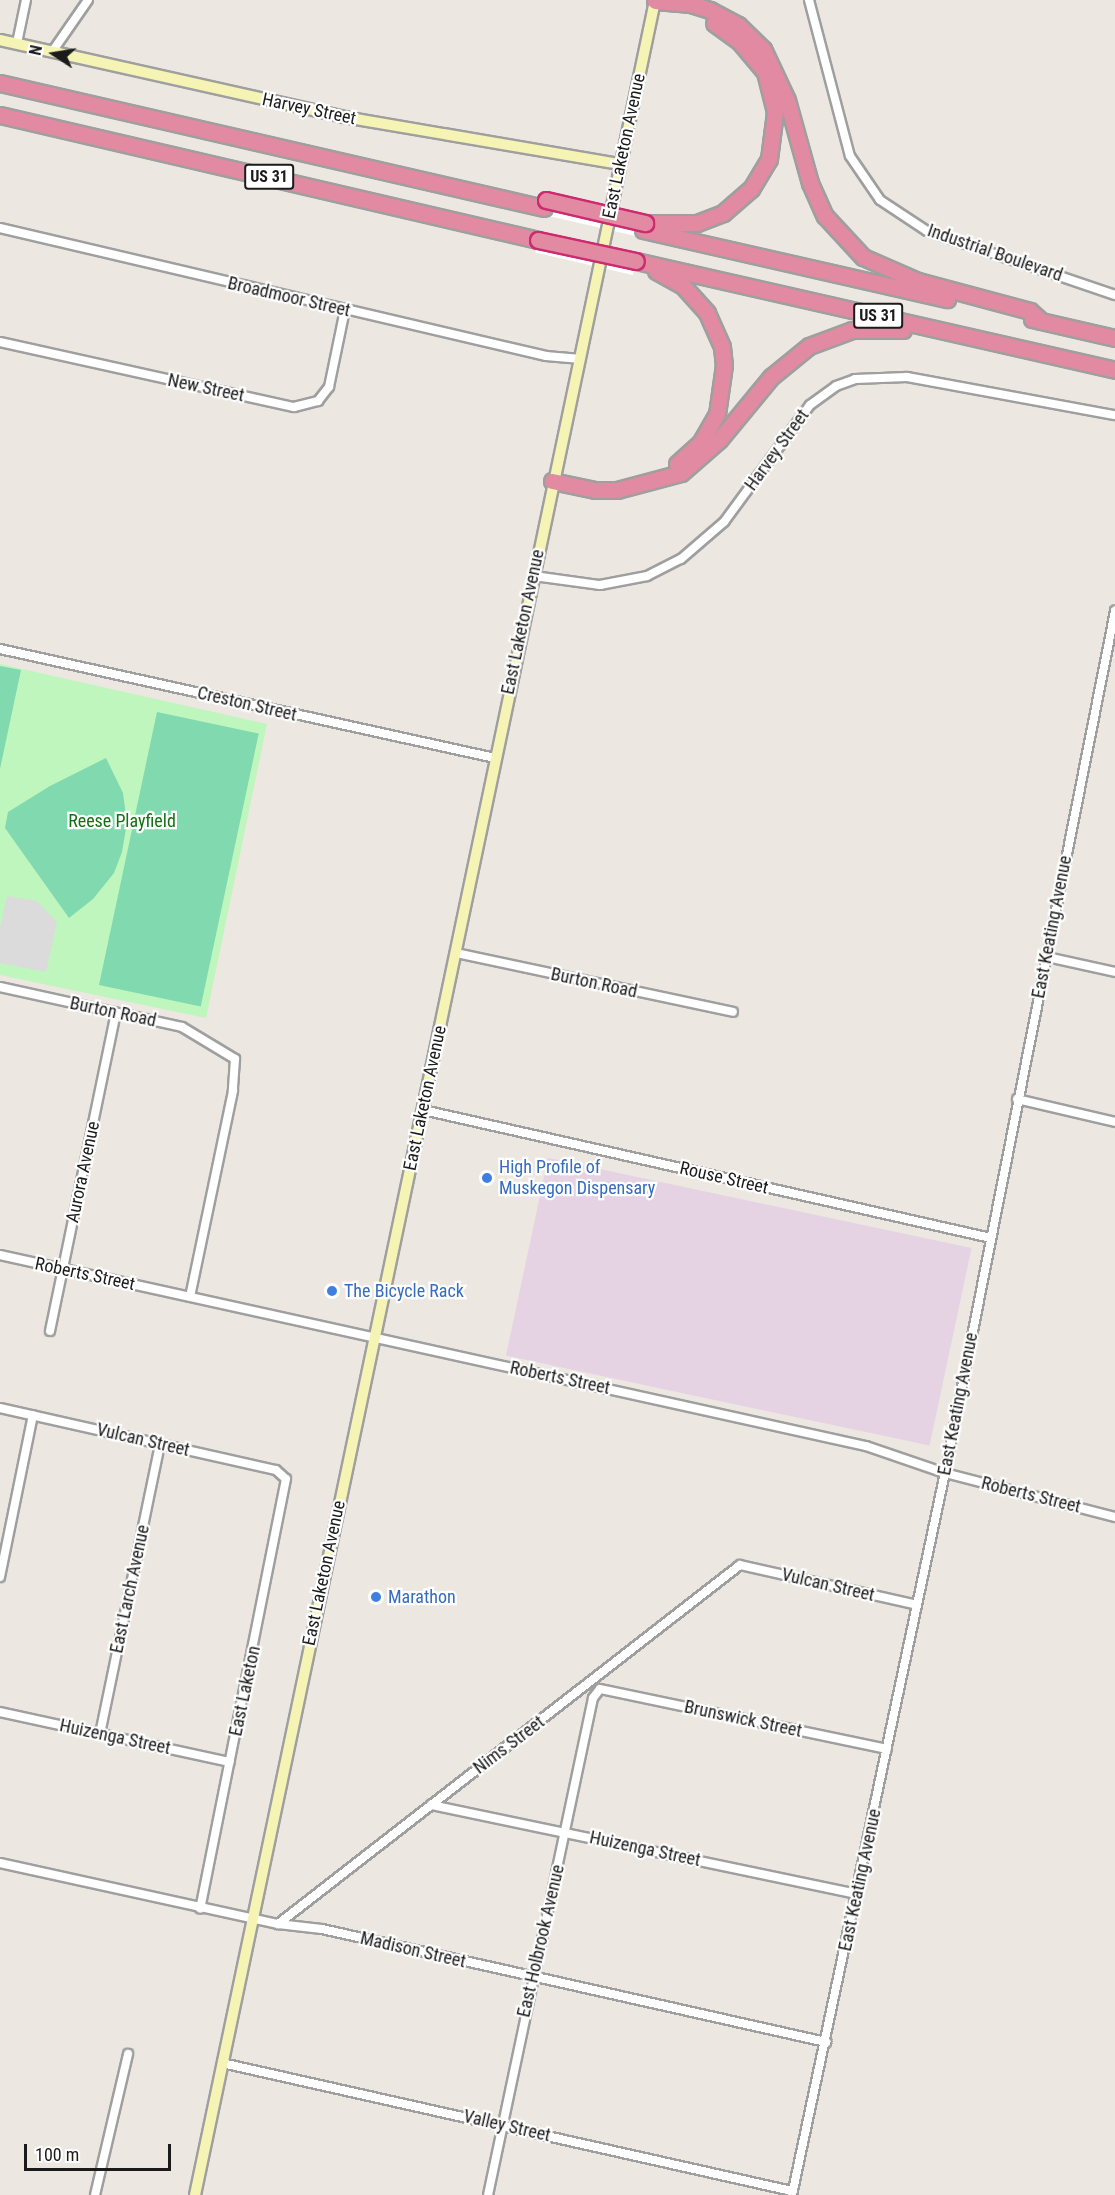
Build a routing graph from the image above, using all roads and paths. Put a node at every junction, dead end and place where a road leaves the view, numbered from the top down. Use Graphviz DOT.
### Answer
graph roads {
  1 [pos="26,0"];
  2 [pos="88,0"];
  3 [pos="809,0"];
  4 [pos="655,1"];
  5 [pos="0,39"];
  6 [pos="17,44"];
  7 [pos="52,52"];
  8 [pos="0,83"];
  9 [pos="0,115"];
  10 [pos="620,164"];
  11 [pos="644,227"];
  12 [pos="0,228"];
  13 [pos="638,262"];
  14 [pos="1115,295"];
  15 [pos="345,310"];
  16 [pos="1041,321"];
  17 [pos="972,338"];
  18 [pos="1115,338"];
  19 [pos="0,342"];
  20 [pos="578,359"];
  21 [pos="1115,370"];
  22 [pos="1115,415"];
  23 [pos="552,481"];
  24 [pos="534,576"];
  25 [pos="1115,611"];
  26 [pos="0,649"];
  27 [pos="495,758"];
  28 [pos="456,954"];
  29 [pos="1047,957"];
  30 [pos="1115,972"];
  31 [pos="0,987"];
  32 [pos="733,1012"];
  33 [pos="116,1013"];
  34 [pos="1017,1100"];
  35 [pos="423,1110"];
  36 [pos="1115,1122"];
  37 [pos="991,1238"];
  38 [pos="0,1255"];
  39 [pos="63,1269"];
  40 [pos="190,1297"];
  41 [pos="50,1331"];
  42 [pos="374,1338"];
  43 [pos="0,1408"];
  44 [pos="33,1415"];
  45 [pos="160,1444"];
  46 [pos="945,1473"];
  47 [pos="284,1475"];
  48 [pos="1115,1517"];
  49 [pos="740,1565"];
  50 [pos="0,1577"];
  51 [pos="917,1605"];
  52 [pos="600,1689"];
  53 [pos="0,1712"];
  54 [pos="100,1734"];
  55 [pos="887,1749"];
  56 [pos="230,1762"];
  57 [pos="431,1804"];
  58 [pos="565,1832"];
  59 [pos="0,1863"];
  60 [pos="858,1894"];
  61 [pos="200,1908"];
  62 [pos="252,1918"];
  63 [pos="278,1924"];
  64 [pos="532,1978"];
  65 [pos="826,2042"];
  66 [pos="128,2054"];
  67 [pos="222,2063"];
  68 [pos="502,2125"];
  69 [pos="792,2193"];
  70 [pos="95,2195"];
  71 [pos="195,2195"];
  72 [pos="488,2195"];
  1 -- 6 [label="street"];
  2 -- 7 [label="street"];
  3 -- 14 [label="street, Industrial Boulevard"];
  4 -- 10 [label="main road, East Laketon Avenue"];
  4 -- 11 [label="highway"];
  4 -- 16 [label="highway"];
  5 -- 6 [label="main road, Harvey Street"];
  6 -- 7 [label="main road, Harvey Street"];
  7 -- 10 [label="main road, Harvey Street"];
  8 -- 11 [label="highway, US 31"];
  9 -- 13 [label="highway, US 31, bridge"];
  10 -- 20 [label="main road, East Laketon Avenue"];
  11 -- 16 [label="highway, US 31"];
  12 -- 15 [label="street, Broadmoor Street"];
  13 -- 17 [label="highway, US 31"];
  13 -- 23 [label="highway"];
  15 -- 19 [label="street, New Street"];
  15 -- 20 [label="street, Broadmoor Street"];
  16 -- 18 [label="highway, US 31"];
  17 -- 21 [label="highway, US 31"];
  17 -- 23 [label="highway"];
  20 -- 23 [label="main road, East Laketon Avenue"];
  22 -- 24 [label="street, Harvey Street"];
  23 -- 24 [label="main road, East Laketon Avenue"];
  24 -- 27 [label="main road, East Laketon Avenue"];
  25 -- 29 [label="street, East Keating Avenue"];
  26 -- 27 [label="street, Creston Street"];
  27 -- 28 [label="main road, East Laketon Avenue"];
  28 -- 32 [label="street, Burton Road"];
  28 -- 35 [label="main road, East Laketon Avenue"];
  29 -- 30 [label="street"];
  29 -- 34 [label="street, East Keating Avenue"];
  31 -- 33 [label="street, Burton Road"];
  33 -- 39 [label="street, Aurora Avenue"];
  33 -- 40 [label="street, Burton Road"];
  34 -- 36 [label="street"];
  34 -- 37 [label="street, East Keating Avenue"];
  35 -- 37 [label="street, Rouse Street"];
  35 -- 42 [label="main road, East Laketon Avenue"];
  37 -- 46 [label="street, East Keating Avenue"];
  38 -- 39 [label="street, Roberts Street"];
  39 -- 40 [label="street, Roberts Street"];
  39 -- 41 [label="street, Aurora Avenue"];
  40 -- 42 [label="street, Roberts Street"];
  42 -- 46 [label="street, Roberts Street"];
  42 -- 62 [label="main road, East Laketon Avenue"];
  43 -- 44 [label="street, Vulcan Street"];
  44 -- 45 [label="street, Vulcan Street"];
  44 -- 50 [label="street"];
  45 -- 47 [label="street, Vulcan Street"];
  45 -- 54 [label="street, East Larch Avenue"];
  46 -- 48 [label="street, Roberts Street"];
  46 -- 51 [label="street, East Keating Avenue"];
  47 -- 56 [label="street, East Laketon"];
  49 -- 51 [label="street, Vulcan Street"];
  49 -- 57 [label="street, Nims Street"];
  51 -- 55 [label="street, East Keating Avenue"];
  52 -- 55 [label="street, Brunswick Street"];
  52 -- 58 [label="street, East Holbrook Avenue"];
  53 -- 54 [label="street, Huizenga Street"];
  54 -- 56 [label="street, Huizenga Street"];
  55 -- 60 [label="street, East Keating Avenue"];
  56 -- 61 [label="street, East Laketon"];
  57 -- 58 [label="street, Huizenga Street"];
  57 -- 63 [label="street, Nims Street"];
  58 -- 60 [label="street, Huizenga Street"];
  58 -- 64 [label="street, East Holbrook Avenue"];
  59 -- 61 [label="street, Madison Street"];
  60 -- 65 [label="street, East Keating Avenue"];
  61 -- 62 [label="street, Madison Street"];
  62 -- 63 [label="street, Madison Street"];
  62 -- 67 [label="main road, East Laketon Avenue"];
  63 -- 64 [label="street, Madison Street"];
  64 -- 65 [label="street, Madison Street"];
  64 -- 68 [label="street, East Holbrook Avenue"];
  65 -- 69 [label="street, East Keating Avenue"];
  66 -- 70 [label="street"];
  67 -- 68 [label="street, Valley Street"];
  67 -- 71 [label="main road, East Laketon Avenue"];
  68 -- 69 [label="street, Valley Street"];
  68 -- 72 [label="street, East Holbrook Avenue"];
}
